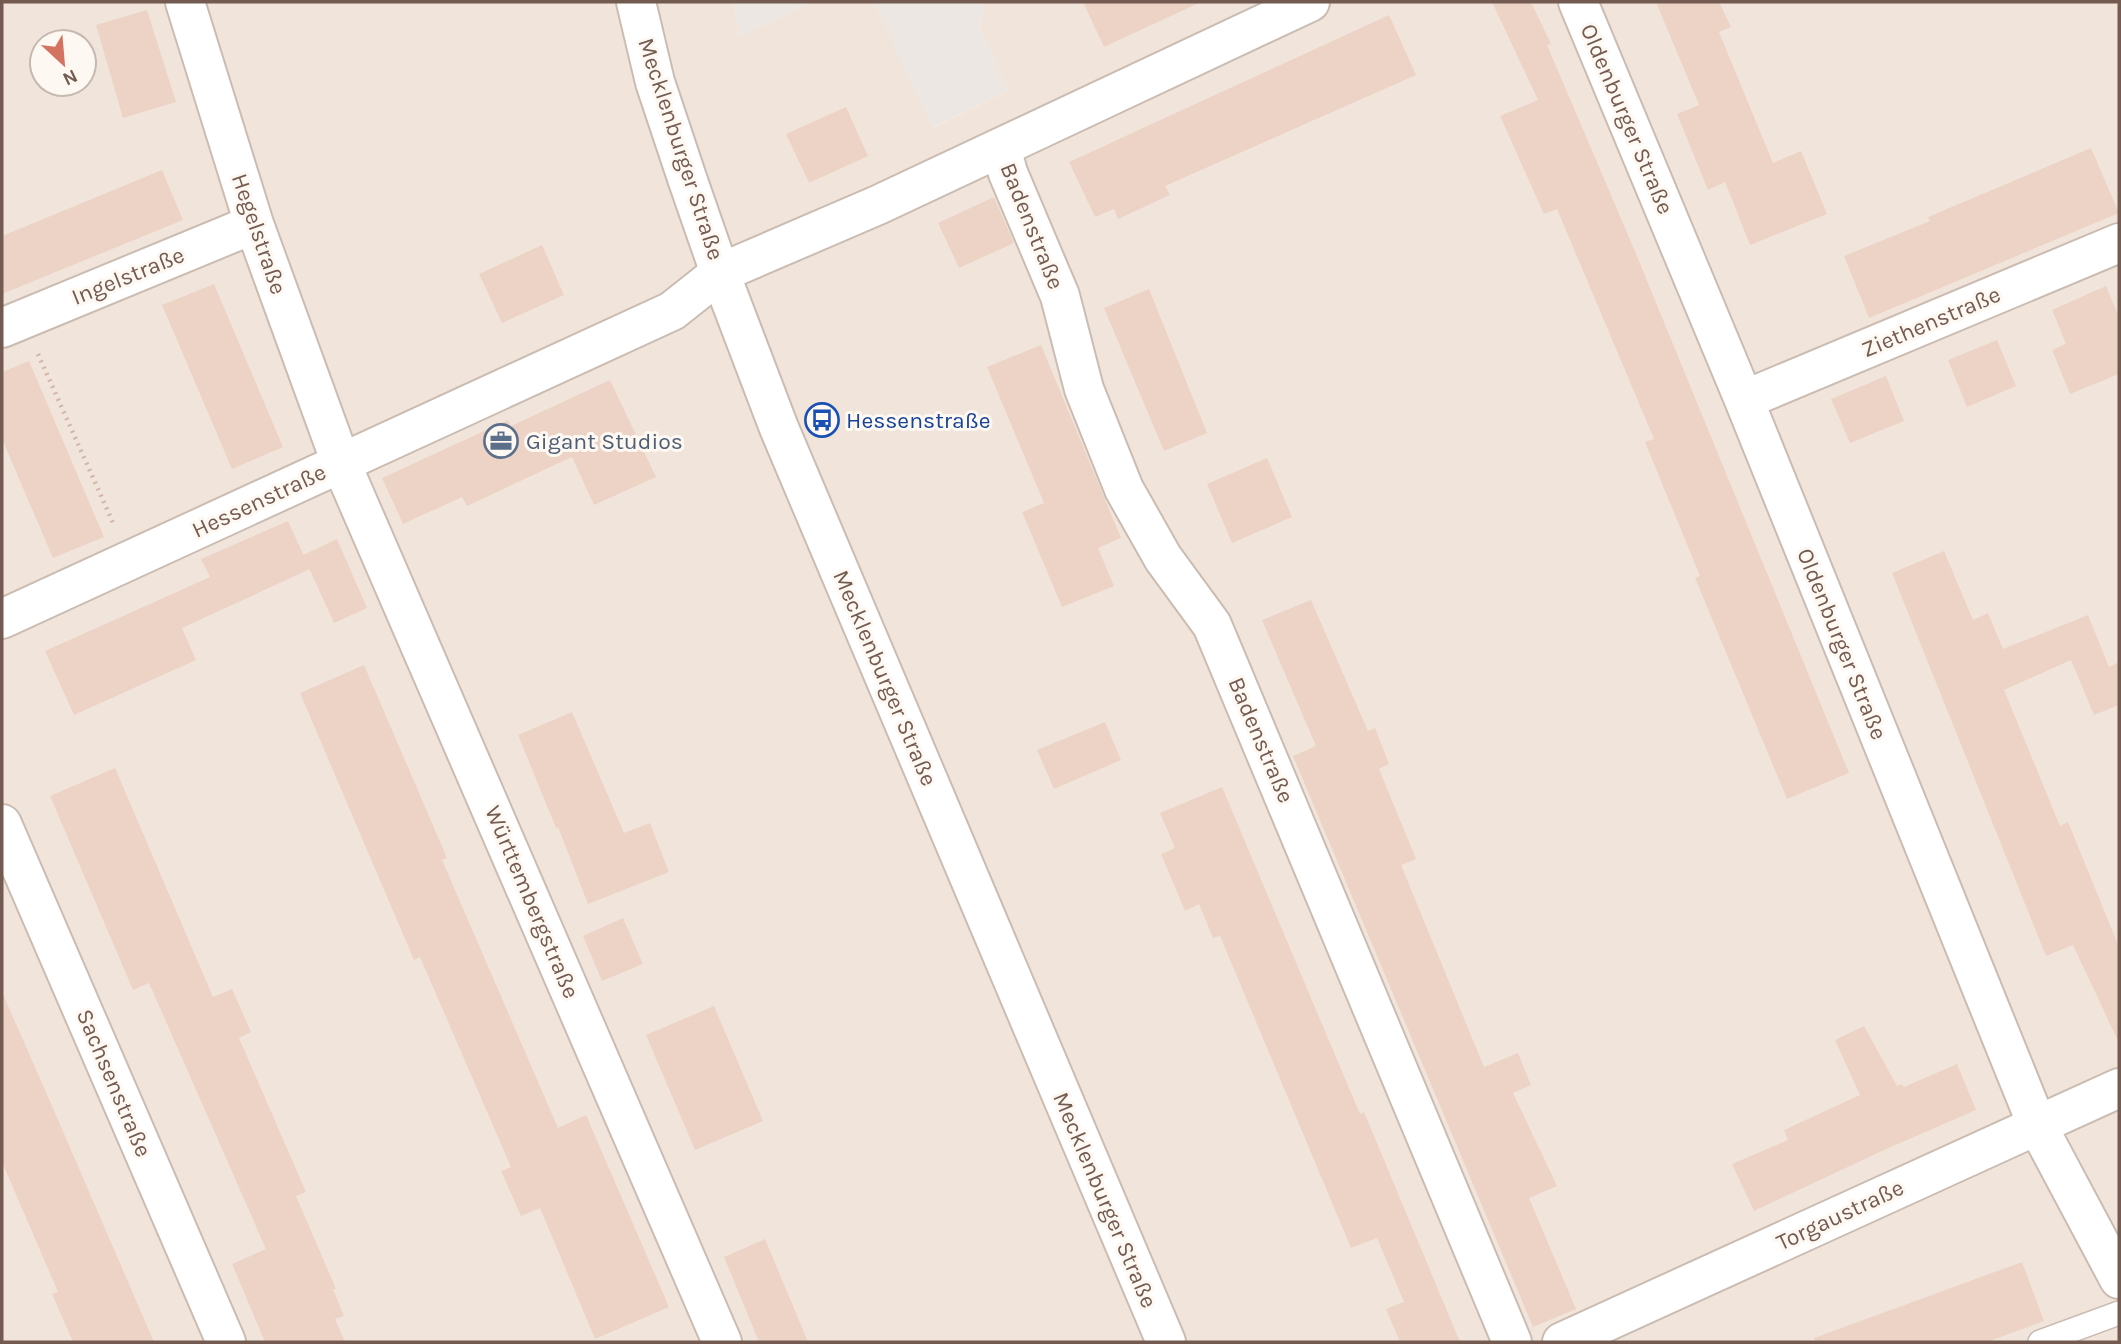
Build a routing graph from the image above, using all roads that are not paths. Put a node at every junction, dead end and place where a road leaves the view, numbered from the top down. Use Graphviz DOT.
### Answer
graph roads {
  1 [pos="185,2"];
  2 [pos="636,2"];
  3 [pos="1310,2"];
  4 [pos="1578,2"];
  5 [pos="1001,147"];
  6 [pos="254,224"];
  7 [pos="2119,243"];
  8 [pos="720,273"];
  9 [pos="12,324"];
  10 [pos="1744,400"];
  11 [pos="341,463"];
  12 [pos="2,619"];
  13 [pos="2,824"];
  14 [pos="2119,1088"];
  15 [pos="2037,1125"];
  16 [pos="2119,1279"];
  17 [pos="2119,1313"];
  18 [pos="226,1342"];
  19 [pos="722,1342"];
  20 [pos="1166,1342"];
  21 [pos="1512,1342"];
  22 [pos="1562,1342"];
  23 [pos="2040,1342"];
  1 -- 6 [label="street, Hegelstraße"];
  2 -- 8 [label="street, Mecklenburger Straße"];
  3 -- 5 [label="street, Hessenstraße"];
  4 -- 10 [label="street, Oldenburger Straße"];
  5 -- 8 [label="street, Hessenstraße"];
  5 -- 21 [label="street, Badenstraße"];
  6 -- 9 [label="street, Ingelstraße"];
  6 -- 11 [label="street, Hegelstraße"];
  7 -- 10 [label="street, Ziethenstraße"];
  8 -- 11 [label="street, Hessenstraße"];
  8 -- 20 [label="street, Mecklenburger Straße"];
  10 -- 15 [label="street, Oldenburger Straße"];
  11 -- 12 [label="street, Hessenstraße"];
  11 -- 19 [label="street, Württembergstraße"];
  13 -- 18 [label="street, Sachsenstraße"];
  14 -- 15 [label="street, Torgaustraße"];
  15 -- 16 [label="street, Oldenburger Straße"];
  15 -- 22 [label="street, Torgaustraße"];
  17 -- 23 [label="lane"];
}
